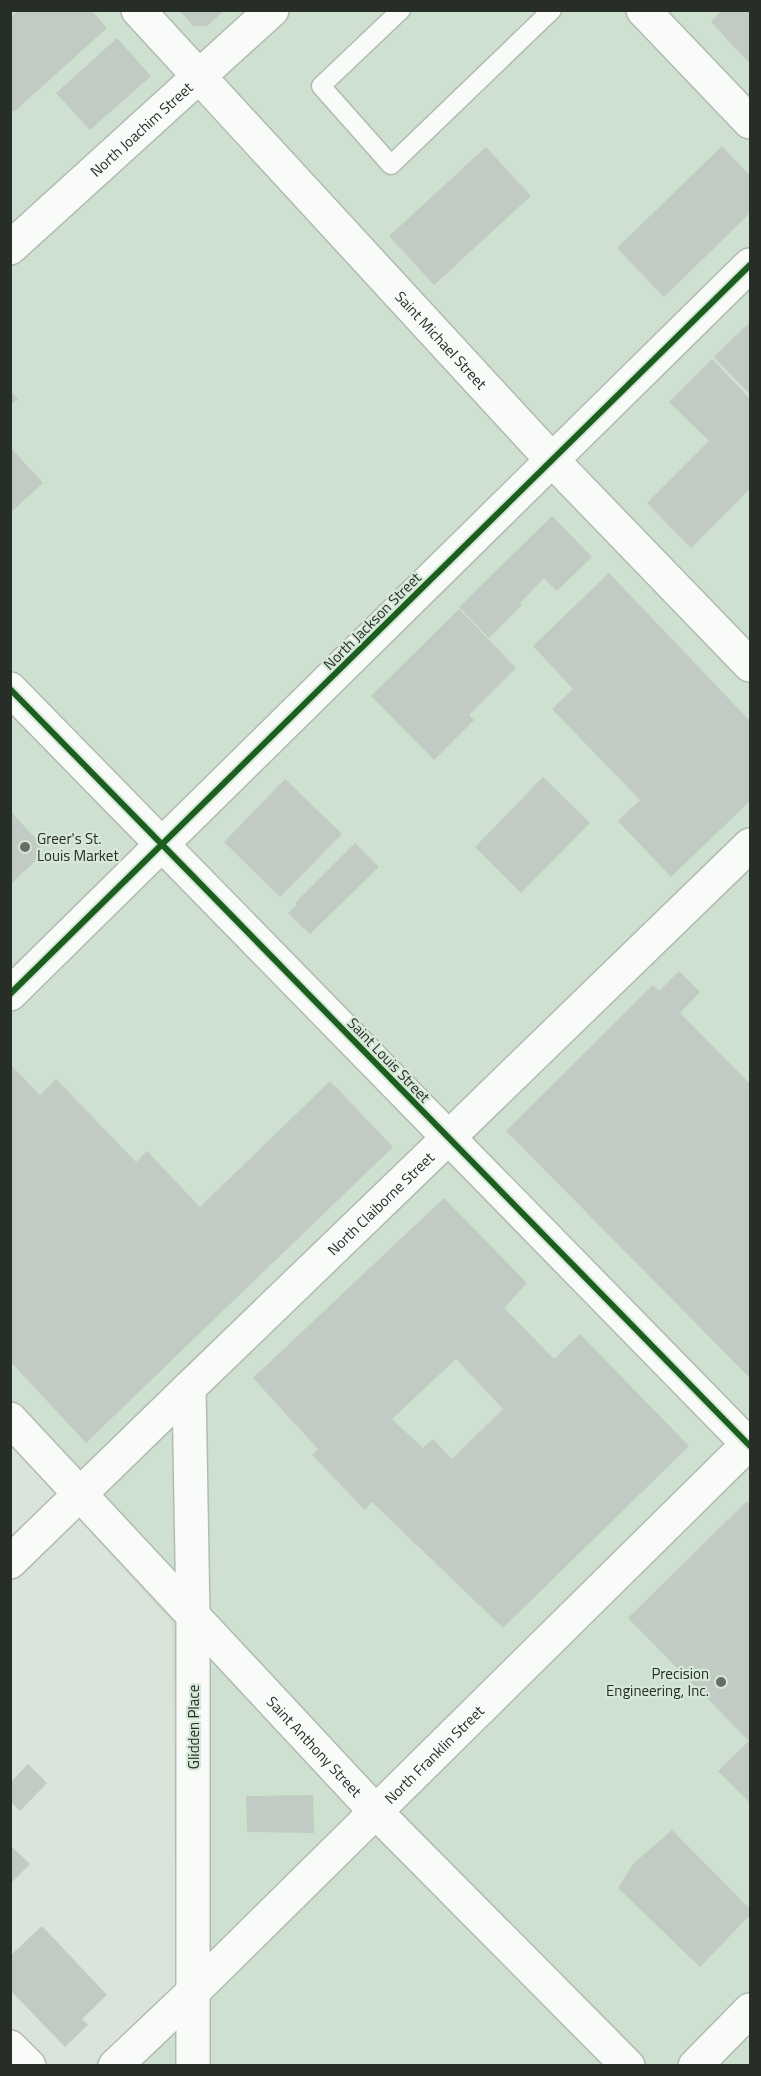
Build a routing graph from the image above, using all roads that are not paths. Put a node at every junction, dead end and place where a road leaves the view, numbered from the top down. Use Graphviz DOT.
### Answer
graph roads {
  1 [pos="138,10"];
  2 [pos="272,10"];
  3 [pos="401,10"];
  4 [pos="552,10"];
  5 [pos="643,10"];
  6 [pos="199,76"];
  7 [pos="750,122"];
  8 [pos="10,248"];
  9 [pos="750,265"];
  10 [pos="552,460"];
  11 [pos="750,665"];
  12 [pos="10,689"];
  13 [pos="162,845"];
  14 [pos="750,845"];
  15 [pos="10,994"];
  16 [pos="448,1138"];
  17 [pos="189,1388"];
  18 [pos="10,1419"];
  19 [pos="750,1444"];
  20 [pos="80,1495"];
  21 [pos="10,1562"];
  22 [pos="193,1616"];
  23 [pos="375,1812"];
  24 [pos="192,1993"];
  25 [pos="750,2010"];
  26 [pos="10,2046"];
  27 [pos="29,2066"];
  28 [pos="115,2066"];
  29 [pos="193,2066"];
  30 [pos="628,2066"];
  31 [pos="695,2066"];
  1 -- 6 [label="street, Saint Michael Street"];
  2 -- 6 [label="street, North Joachim Street"];
  3 -- 4 [label="lane"];
  5 -- 7 [label="street"];
  6 -- 8 [label="street, North Joachim Street"];
  6 -- 10 [label="street, Saint Michael Street"];
  9 -- 10 [label="street, North Jackson Street"];
  10 -- 11 [label="street, Saint Michael Street"];
  10 -- 13 [label="street, North Jackson Street"];
  12 -- 13 [label="street, Saint Louis Street"];
  13 -- 15 [label="street, North Jackson Street"];
  13 -- 16 [label="street, Saint Louis Street"];
  14 -- 16 [label="street, North Claiborne Street"];
  16 -- 17 [label="street, North Claiborne Street"];
  16 -- 19 [label="street, Saint Louis Street"];
  17 -- 20 [label="street, North Claiborne Street"];
  17 -- 22 [label="street, Glidden Place"];
  18 -- 20 [label="street, Saint Anthony Street"];
  19 -- 23 [label="street, North Franklin Street"];
  20 -- 21 [label="street, North Claiborne Street"];
  20 -- 22 [label="street, Saint Anthony Street"];
  22 -- 23 [label="street, Saint Anthony Street"];
  22 -- 24 [label="street, Glidden Place"];
  23 -- 24 [label="street, North Franklin Street"];
  23 -- 30 [label="street, Saint Anthony Street"];
  24 -- 28 [label="street, North Franklin Street"];
  24 -- 29 [label="street, Glidden Place"];
  25 -- 31 [label="street"];
  26 -- 27 [label="street"];
}
